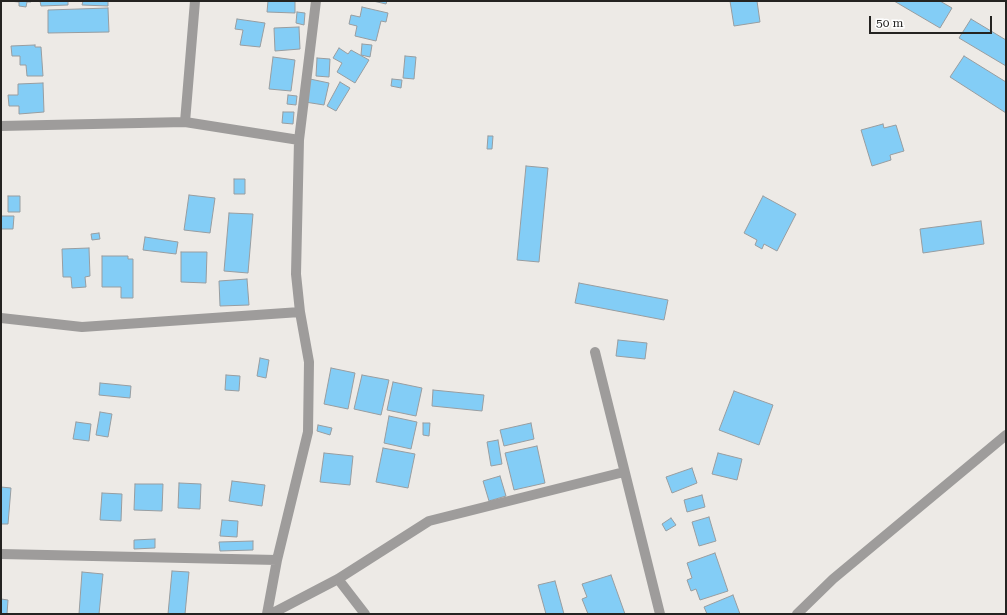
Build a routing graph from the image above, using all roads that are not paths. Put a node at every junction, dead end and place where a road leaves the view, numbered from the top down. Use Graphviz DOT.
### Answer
graph roads {
  1 [pos="195,1"];
  2 [pos="316,1"];
  3 [pos="185,122"];
  4 [pos="1,126"];
  5 [pos="298,140"];
  6 [pos="300,312"];
  7 [pos="1,318"];
  8 [pos="596,352"];
  9 [pos="1006,435"];
  10 [pos="624,472"];
  11 [pos="1,554"];
  12 [pos="277,560"];
  13 [pos="338,579"];
  14 [pos="267,614"];
  15 [pos="272,614"];
  16 [pos="365,614"];
  17 [pos="660,614"];
  18 [pos="797,614"];
  1 -- 3 [label="street"];
  2 -- 5 [label="street"];
  3 -- 4 [label="street"];
  3 -- 5 [label="street"];
  5 -- 6 [label="street"];
  6 -- 7 [label="street"];
  6 -- 12 [label="street"];
  8 -- 10 [label="street"];
  9 -- 18 [label="street"];
  10 -- 13 [label="street"];
  10 -- 17 [label="street"];
  11 -- 12 [label="street"];
  12 -- 14 [label="street"];
  13 -- 15 [label="street"];
  13 -- 16 [label="street"];
}
